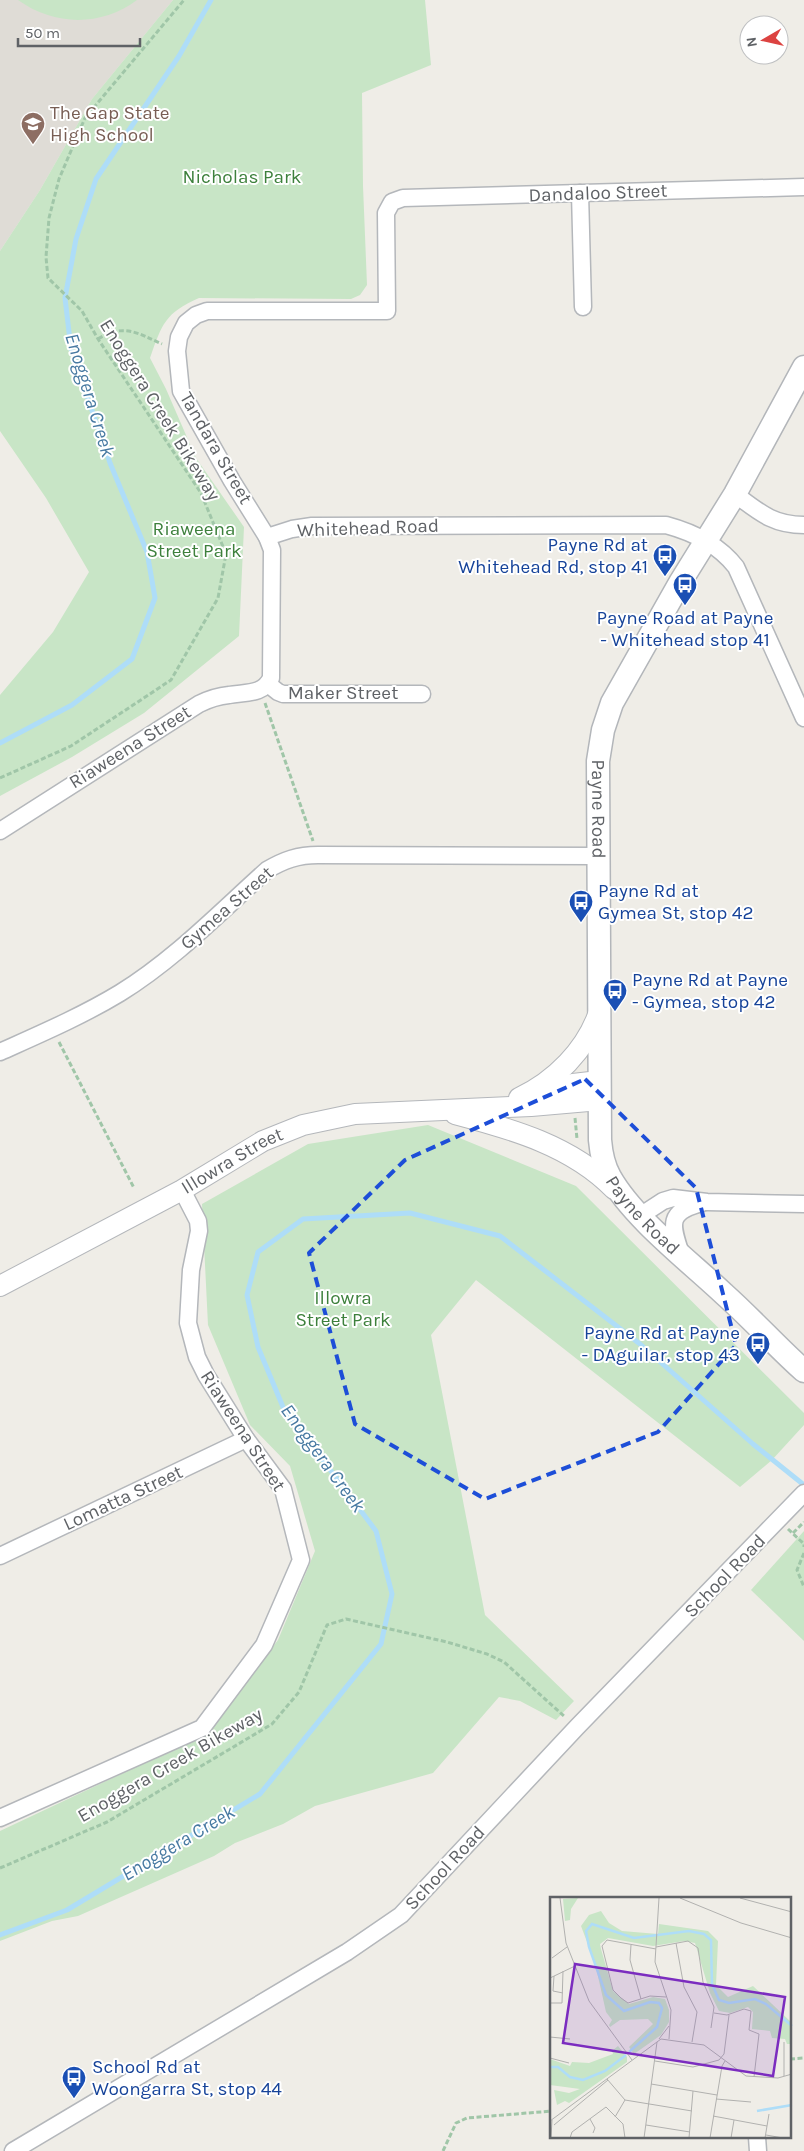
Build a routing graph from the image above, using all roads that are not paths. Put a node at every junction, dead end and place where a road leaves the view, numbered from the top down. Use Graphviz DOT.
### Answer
graph roads {
  1 [pos="804,187"];
  2 [pos="580,193"];
  3 [pos="583,307"];
  4 [pos="386,311"];
  5 [pos="804,366"];
  6 [pos="735,494"];
  7 [pos="804,525"];
  8 [pos="267,537"];
  9 [pos="706,541"];
  10 [pos="264,687"];
  11 [pos="422,694"];
  12 [pos="804,718"];
  13 [pos="0,831"];
  14 [pos="598,856"];
  15 [pos="599,1012"];
  16 [pos="0,1052"];
  17 [pos="599,1090"];
  18 [pos="519,1098"];
  19 [pos="484,1108"];
  20 [pos="435,1110"];
  21 [pos="182,1190"];
  22 [pos="623,1197"];
  23 [pos="707,1202"];
  24 [pos="804,1204"];
  25 [pos="640,1216"];
  26 [pos="681,1254"];
  27 [pos="0,1286"];
  28 [pos="804,1371"];
  29 [pos="246,1439"];
  30 [pos="804,1493"];
  31 [pos="0,1556"];
  32 [pos="0,1818"];
  33 [pos="757,2138"];
  34 [pos="13,2151"];
  35 [pos="758,2151"];
  1 -- 2 [label="street, Dandaloo Street"];
  2 -- 3 [label="street"];
  2 -- 4 [label="street, Dandaloo Street"];
  4 -- 8 [label="street, Tandara Street"];
  5 -- 6 [label="main road, Payne Road"];
  6 -- 7 [label="street"];
  6 -- 9 [label="main road, Payne Road"];
  8 -- 9 [label="street, Whitehead Road"];
  8 -- 10 [label="street, Tandara Street"];
  9 -- 12 [label="street, Whitehead Road"];
  9 -- 14 [label="main road, Payne Road"];
  10 -- 11 [label="street, Maker Street"];
  10 -- 13 [label="street, Riaweena Street"];
  14 -- 15 [label="main road, Payne Road"];
  14 -- 16 [label="street, Gymea Street"];
  15 -- 17 [label="main road, Payne Road"];
  15 -- 18 [label="street"];
  17 -- 18 [label="street, Illowra Street"];
  17 -- 19 [label="street, Illowra Street"];
  17 -- 22 [label="main road, Payne Road"];
  18 -- 19 [label="street, Illowra Street"];
  19 -- 20 [label="street, Illowra Street"];
  20 -- 21 [label="street, Illowra Street"];
  20 -- 22 [label="street"];
  21 -- 27 [label="street, Illowra Street"];
  21 -- 29 [label="street, Riaweena Street"];
  22 -- 25 [label="main road, Payne Road"];
  23 -- 24 [label="street"];
  23 -- 25 [label="street"];
  23 -- 26 [label="street"];
  25 -- 26 [label="main road, Payne Road"];
  26 -- 28 [label="main road, Payne Road"];
  29 -- 31 [label="street, Lomatta Street"];
  29 -- 32 [label="street, Riaweena Street"];
  30 -- 34 [label="street, School Road"];
  33 -- 35 [label="street"];
}
